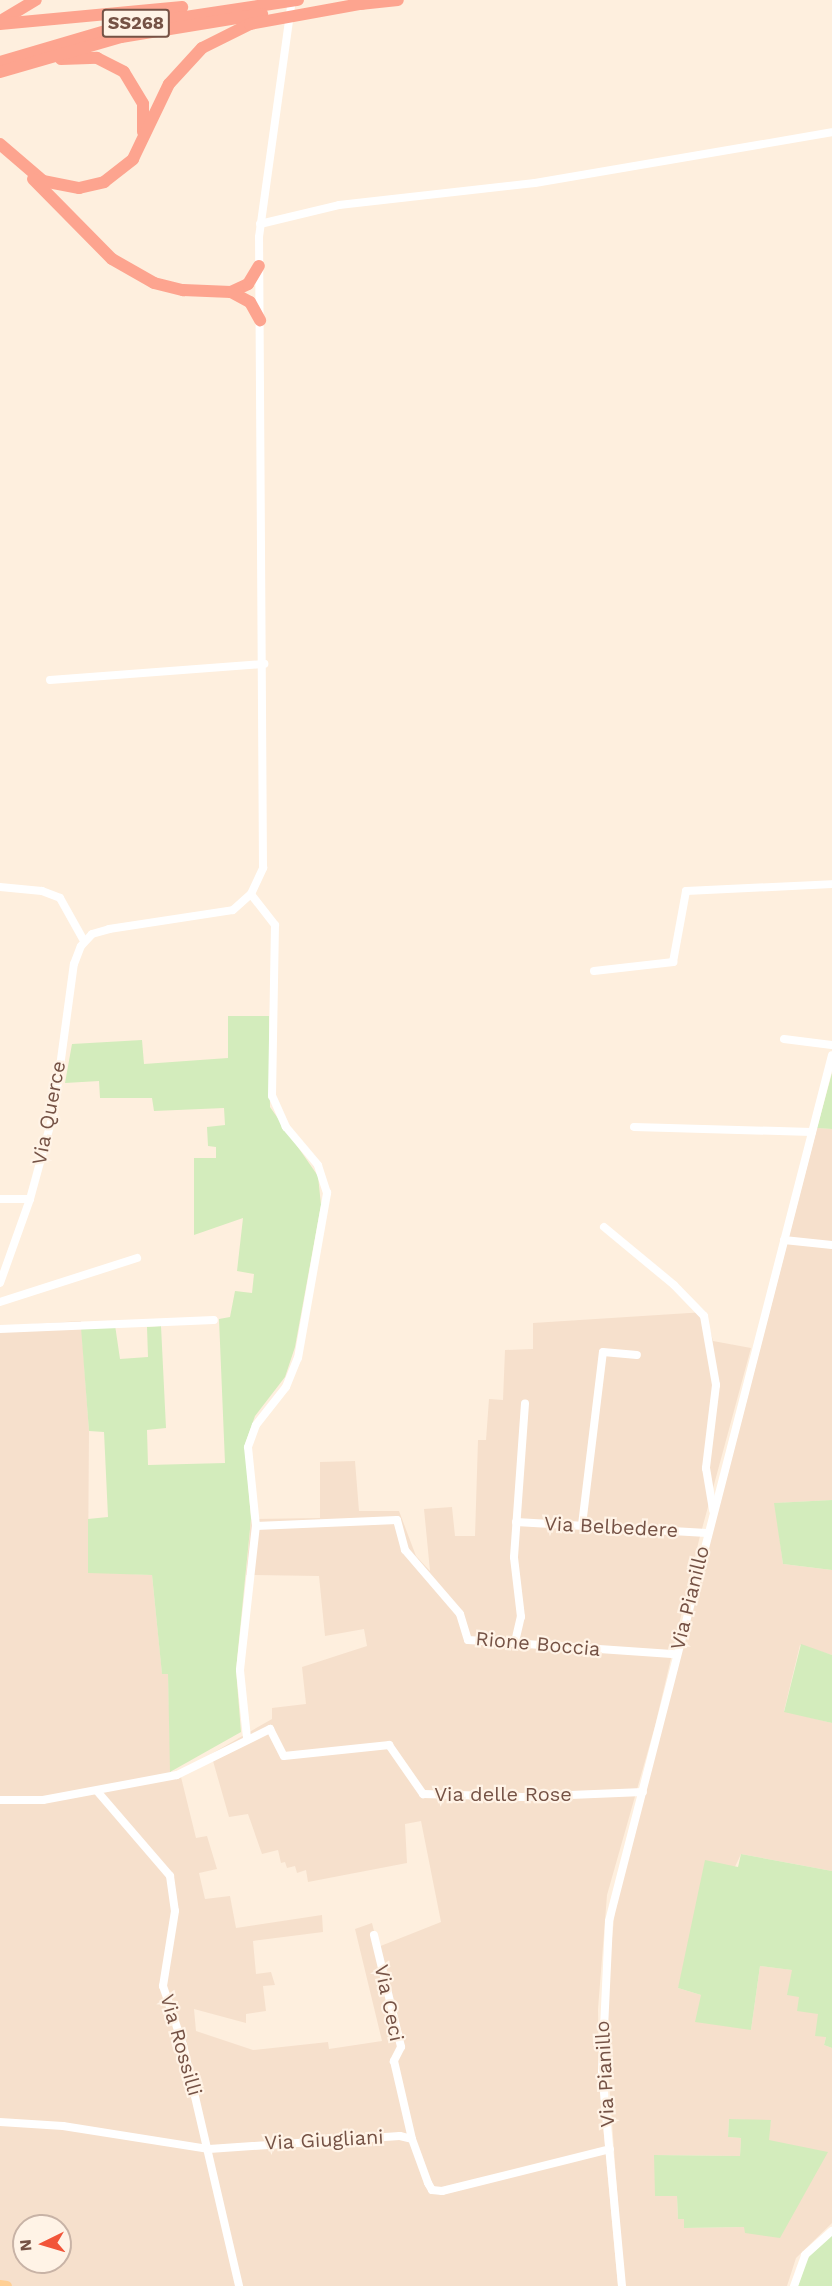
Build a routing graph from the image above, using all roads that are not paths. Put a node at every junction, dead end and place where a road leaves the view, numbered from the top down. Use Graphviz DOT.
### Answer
graph roads {
  1 [pos="36,0"];
  2 [pos="292,0"];
  3 [pos="398,0"];
  4 [pos="303,9"];
  5 [pos="274,12"];
  6 [pos="0,19"];
  7 [pos="0,24"];
  8 [pos="0,62"];
  9 [pos="0,72"];
  10 [pos="0,78"];
  11 [pos="832,132"];
  12 [pos="0,144"];
  13 [pos="140,146"];
  14 [pos="27,171"];
  15 [pos="260,224"];
  16 [pos="259,266"];
  17 [pos="231,292"];
  18 [pos="260,324"];
  19 [pos="264,664"];
  20 [pos="50,680"];
  21 [pos="832,884"];
  22 [pos="0,887"];
  23 [pos="251,894"];
  24 [pos="84,941"];
  25 [pos="594,971"];
  26 [pos="784,1039"];
  27 [pos="832,1045"];
  28 [pos="832,1055"];
  29 [pos="634,1127"];
  30 [pos="812,1132"];
  31 [pos="0,1199"];
  32 [pos="30,1199"];
  33 [pos="604,1227"];
  34 [pos="784,1240"];
  35 [pos="832,1245"];
  36 [pos="137,1258"];
  37 [pos="0,1283"];
  38 [pos="0,1302"];
  39 [pos="214,1320"];
  40 [pos="0,1329"];
  41 [pos="637,1355"];
  42 [pos="525,1402"];
  43 [pos="714,1510"];
  44 [pos="516,1522"];
  45 [pos="582,1525"];
  46 [pos="256,1526"];
  47 [pos="707,1533"];
  48 [pos="515,1642"];
  49 [pos="676,1654"];
  50 [pos="247,1738"];
  51 [pos="97,1791"];
  52 [pos="643,1792"];
  53 [pos="0,1800"];
  54 [pos="374,1935"];
  55 [pos="0,2122"];
  56 [pos="411,2139"];
  57 [pos="209,2149"];
  58 [pos="610,2149"];
  59 [pos="832,2230"];
  60 [pos="0,2285"];
  61 [pos="7,2286"];
  62 [pos="239,2286"];
  63 [pos="622,2286"];
  64 [pos="794,2286"];
  1 -- 6 [label="highway"];
  2 -- 15 [label="street"];
  3 -- 4 [label="highway, SS268"];
  4 -- 5 [label="highway, SS268"];
  5 -- 7 [label="highway"];
  5 -- 8 [label="highway, SS268"];
  5 -- 9 [label="highway, SS268"];
  5 -- 13 [label="highway"];
  10 -- 13 [label="highway"];
  11 -- 15 [label="street"];
  12 -- 14 [label="highway"];
  13 -- 14 [label="highway"];
  14 -- 17 [label="highway"];
  15 -- 16 [label="street"];
  16 -- 17 [label="highway"];
  16 -- 18 [label="street"];
  17 -- 18 [label="highway"];
  18 -- 19 [label="street"];
  19 -- 20 [label="street"];
  19 -- 23 [label="street"];
  21 -- 25 [label="street"];
  22 -- 24 [label="street"];
  23 -- 24 [label="street"];
  23 -- 46 [label="street"];
  24 -- 32 [label="street, Via Querce"];
  26 -- 27 [label="street"];
  28 -- 30 [label="street, Via Pianillo"];
  29 -- 30 [label="street"];
  30 -- 34 [label="street, Via Pianillo"];
  31 -- 32 [label="street"];
  32 -- 37 [label="street, Via Querce"];
  33 -- 43 [label="street"];
  34 -- 35 [label="street"];
  34 -- 43 [label="street, Via Pianillo"];
  36 -- 38 [label="street"];
  39 -- 40 [label="street"];
  41 -- 45 [label="street"];
  42 -- 44 [label="street"];
  43 -- 47 [label="street, Via Pianillo"];
  44 -- 45 [label="street, Via Belbedere"];
  44 -- 48 [label="street"];
  45 -- 47 [label="street, Via Belbedere"];
  46 -- 48 [label="street, Rione Boccia"];
  46 -- 50 [label="street"];
  47 -- 49 [label="street, Via Pianillo"];
  48 -- 49 [label="street, Rione Boccia"];
  49 -- 52 [label="street, Via Pianillo"];
  50 -- 51 [label="street, Via delle Rose"];
  50 -- 52 [label="street, Via delle Rose"];
  51 -- 53 [label="street, Via delle Rose"];
  51 -- 57 [label="street, Via Rossilli"];
  52 -- 58 [label="street, Via Pianillo"];
  54 -- 56 [label="street, Via Ceci"];
  55 -- 57 [label="street, Via Giugliani"];
  56 -- 57 [label="street, Via Giugliani"];
  56 -- 58 [label="street, Via Giugliani"];
  57 -- 62 [label="street, Via Rossilli"];
  58 -- 63 [label="street, Via Pianillo"];
  59 -- 64 [label="street"];
  60 -- 61 [label="main road"];
}
